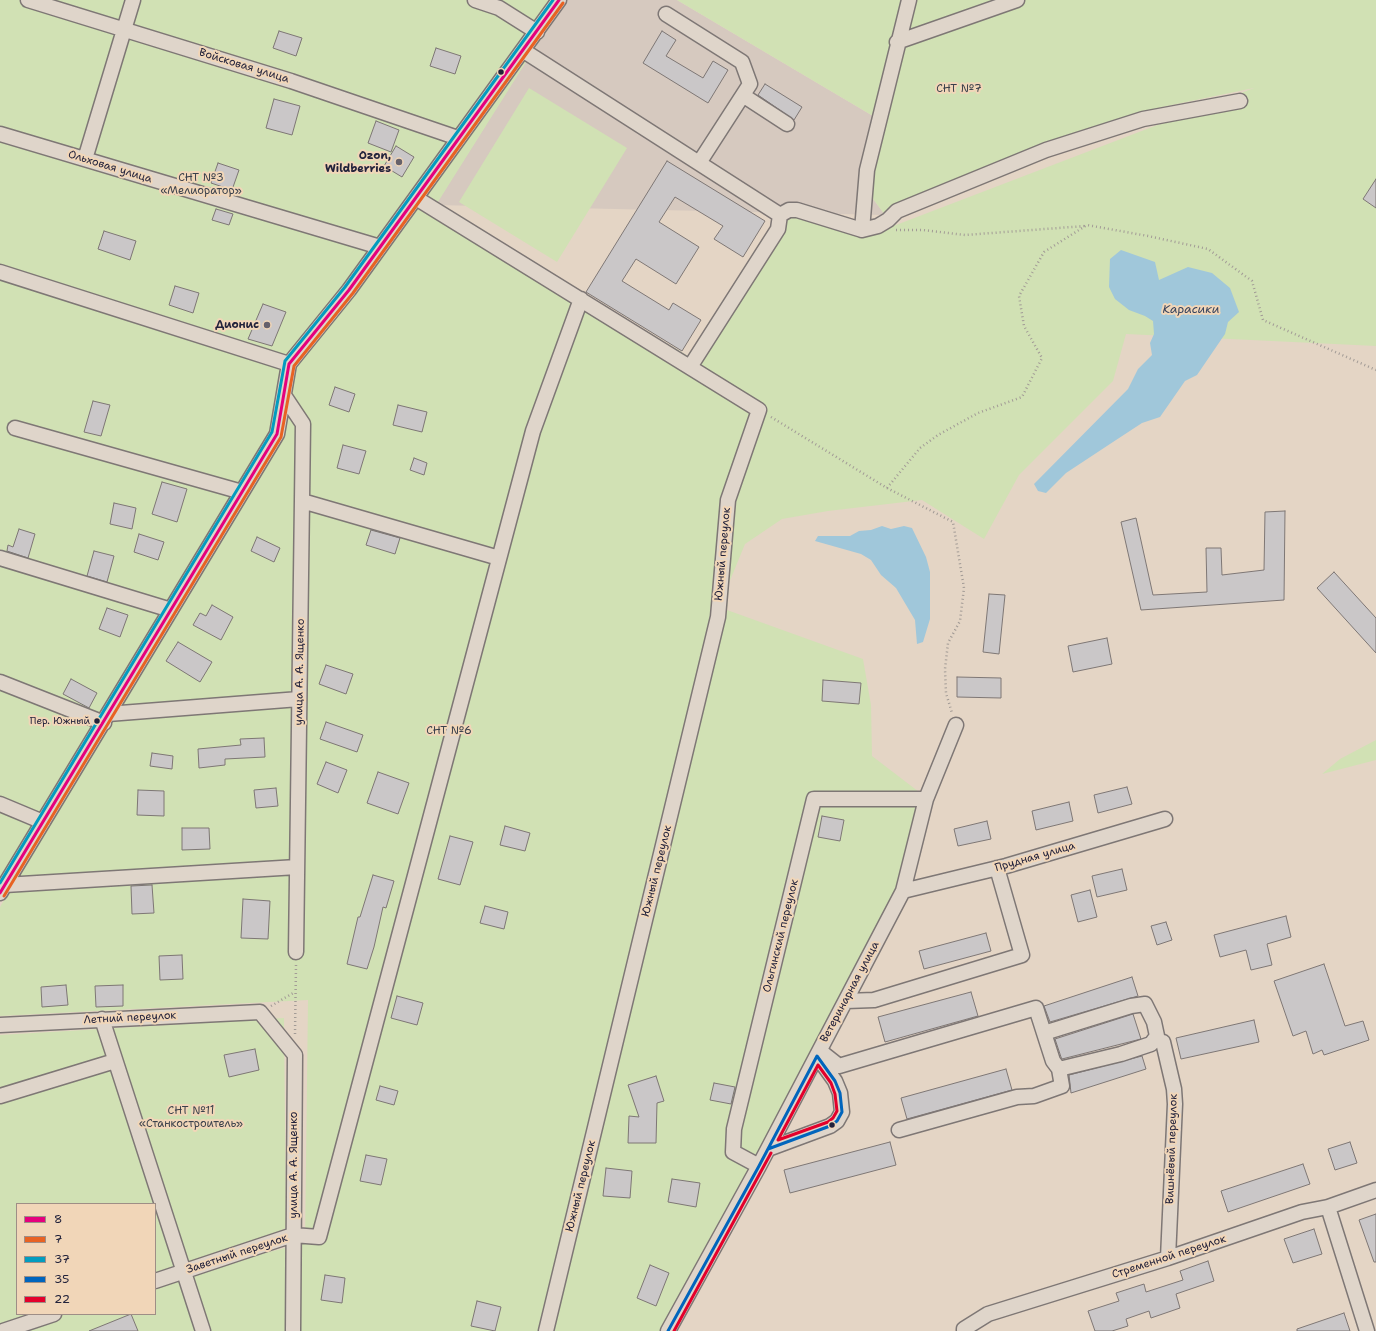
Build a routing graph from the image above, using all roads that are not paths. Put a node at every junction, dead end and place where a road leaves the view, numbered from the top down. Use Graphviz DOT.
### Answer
graph roads {
  1 [pos="28,0"];
  2 [pos="133,0"];
  3 [pos="475,0"];
  4 [pos="559,0"];
  5 [pos="909,0"];
  6 [pos="1017,0"];
  7 [pos="666,14"];
  8 [pos="124,30"];
  9 [pos="537,32"];
  10 [pos="897,42"];
  11 [pos="524,51"];
  12 [pos="744,96"];
  13 [pos="1240,101"];
  14 [pos="787,124"];
  15 [pos="0,134"];
  16 [pos="458,138"];
  17 [pos="85,159"];
  18 [pos="699,163"];
  19 [pos="416,198"];
  20 [pos="780,215"];
  21 [pos="862,230"];
  22 [pos="380,247"];
  23 [pos="0,272"];
  24 [pos="581,299"];
  25 [pos="290,364"];
  26 [pos="690,367"];
  27 [pos="285,397"];
  28 [pos="15,428"];
  29 [pos="242,492"];
  30 [pos="302,501"];
  31 [pos="0,558"];
  32 [pos="499,558"];
  33 [pos="170,610"];
  34 [pos="0,682"];
  35 [pos="299,699"];
  36 [pos="106,718"];
  37 [pos="956,725"];
  38 [pos="926,799"];
  39 [pos="0,804"];
  40 [pos="1165,819"];
  41 [pos="43,822"];
  42 [pos="297,867"];
  43 [pos="997,868"];
  44 [pos="2,889"];
  45 [pos="903,891"];
  46 [pos="296,952"];
  47 [pos="846,1001"];
  48 [pos="102,1019"];
  49 [pos="0,1025"];
  50 [pos="1044,1033"];
  51 [pos="1163,1042"];
  52 [pos="295,1054"];
  53 [pos="818,1054"];
  54 [pos="115,1060"];
  55 [pos="1059,1069"];
  56 [pos="0,1096"];
  57 [pos="899,1130"];
  58 [pos="768,1149"];
  59 [pos="759,1166"];
  60 [pos="1376,1190"];
  61 [pos="1328,1207"];
  62 [pos="294,1235"];
  63 [pos="1168,1258"];
  64 [pos="184,1271"];
  65 [pos="156,1281"];
  66 [pos="51,1315"];
  67 [pos="964,1330"];
  68 [pos="3,1331"];
  69 [pos="203,1331"];
  70 [pos="293,1331"];
  71 [pos="546,1331"];
  72 [pos="668,1331"];
  73 [pos="1367,1331"];
  1 -- 8 [label="street, Войсковая улица"];
  2 -- 8 [label="street"];
  3 -- 9 [label="street"];
  4 -- 9 [label="street"];
  5 -- 10 [label="street"];
  6 -- 10 [label="street"];
  7 -- 12 [label="street"];
  8 -- 16 [label="street, Войсковая улица"];
  8 -- 17 [label="street"];
  9 -- 11 [label="street"];
  10 -- 21 [label="street"];
  11 -- 16 [label="street"];
  11 -- 18 [label="street"];
  12 -- 14 [label="street"];
  12 -- 18 [label="street"];
  13 -- 21 [label="street"];
  15 -- 17 [label="street, Ольховая улица"];
  16 -- 19 [label="street"];
  17 -- 22 [label="street, Ольховая улица"];
  18 -- 20 [label="street"];
  19 -- 22 [label="street"];
  19 -- 24 [label="street"];
  20 -- 21 [label="street"];
  20 -- 26 [label="street"];
  22 -- 25 [label="street"];
  23 -- 25 [label="street"];
  24 -- 26 [label="street"];
  24 -- 32 [label="street"];
  25 -- 27 [label="street"];
  26 -- 71 [label="street, Южный переулок"];
  27 -- 29 [label="street"];
  27 -- 30 [label="street, улица А. А. Ященко"];
  28 -- 29 [label="street"];
  29 -- 33 [label="street"];
  30 -- 32 [label="street"];
  30 -- 35 [label="street, улица А. А. Ященко"];
  31 -- 33 [label="street"];
  32 -- 62 [label="street, Заветный переулок"];
  33 -- 36 [label="street"];
  34 -- 36 [label="street"];
  35 -- 36 [label="street"];
  35 -- 42 [label="street, улица А. А. Ященко"];
  36 -- 41 [label="street"];
  37 -- 38 [label="street, Ветеринарная улица"];
  38 -- 45 [label="street, Ветеринарная улица"];
  38 -- 59 [label="street, Ольгинский переулок"];
  39 -- 41 [label="street"];
  40 -- 43 [label="street, Прудная улица"];
  41 -- 44 [label="street"];
  42 -- 44 [label="street"];
  42 -- 46 [label="street, улица А. А. Ященко"];
  43 -- 45 [label="street, Прудная улица"];
  43 -- 47 [label="street"];
  45 -- 47 [label="street, Ветеринарная улица"];
  47 -- 53 [label="street, Ветеринарная улица"];
  48 -- 49 [label="street, Летний переулок"];
  48 -- 52 [label="street, Летний переулок"];
  48 -- 54 [label="street"];
  50 -- 53 [label="street"];
  50 -- 55 [label="street"];
  50 -- 55 [label="street"];
  51 -- 63 [label="street, Вишнёвый переулок"];
  52 -- 62 [label="street, улица А. А. Ященко"];
  53 -- 58 [label="street, Ветеринарная улица"];
  53 -- 58 [label="street"];
  54 -- 56 [label="street"];
  54 -- 64 [label="street"];
  55 -- 57 [label="street"];
  58 -- 59 [label="street, Ветеринарная улица"];
  59 -- 72 [label="street, Ветеринарная улица"];
  60 -- 61 [label="street, Стременной переулок"];
  61 -- 63 [label="street, Стременной переулок"];
  61 -- 73 [label="street"];
  62 -- 64 [label="street, Заветный переулок"];
  62 -- 70 [label="street, улица А. А. Ященко"];
  63 -- 67 [label="street, Стременной переулок"];
  64 -- 65 [label="street, Заветный переулок"];
  64 -- 69 [label="street"];
  66 -- 68 [label="street"];
}
